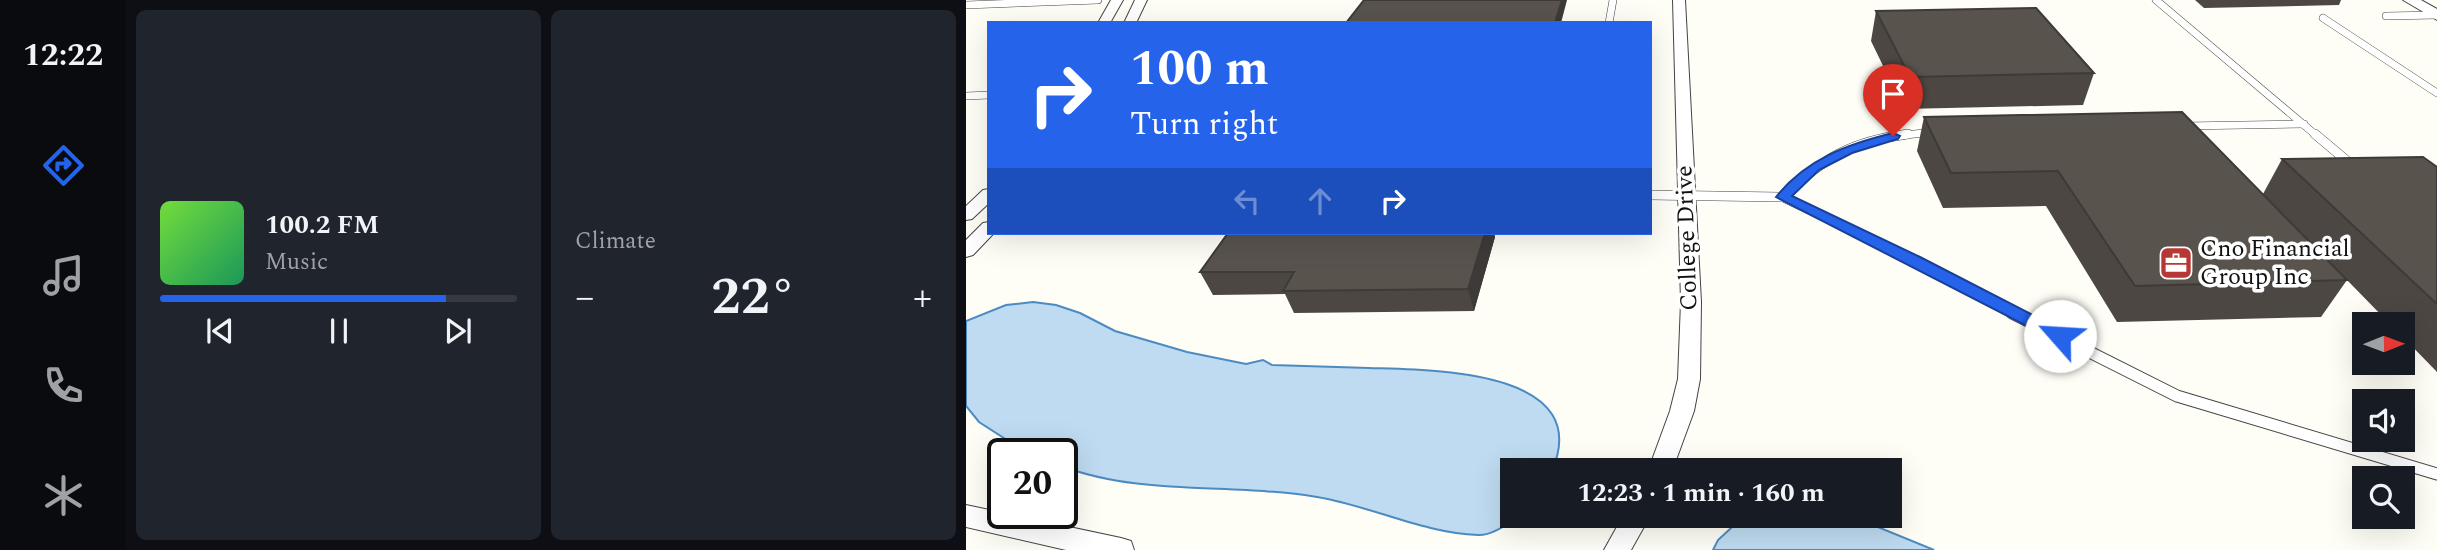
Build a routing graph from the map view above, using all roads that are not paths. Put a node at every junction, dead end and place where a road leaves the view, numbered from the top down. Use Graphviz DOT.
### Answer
graph roads {
  1 [pos="1098,0"];
  2 [pos="1117,0"];
  3 [pos="1141,0"];
  4 [pos="1612,0"];
  5 [pos="1679,0"];
  6 [pos="2156,0"];
  7 [pos="2410,0"];
  8 [pos="1031,2"];
  9 [pos="966,5"];
  10 [pos="2437,15"];
  11 [pos="2386,16"];
  12 [pos="2323,18"];
  13 [pos="1105,21"];
  14 [pos="1131,21"];
  15 [pos="1609,21"];
  16 [pos="2437,93"];
  17 [pos="987,95"];
  18 [pos="966,96"];
  19 [pos="2304,124"];
  20 [pos="2175,127"];
  21 [pos="1936,132"];
  22 [pos="2364,175"];
  23 [pos="1652,195"];
  24 [pos="1685,195"];
  25 [pos="1783,197"];
  26 [pos="987,229"];
  27 [pos="966,251"];
  28 [pos="1665,458"];
  29 [pos="2437,474"];
  30 [pos="966,516"];
  31 [pos="1630,528"];
  32 [pos="1073,545"];
  33 [pos="1121,550"];
  34 [pos="1617,550"];
  1 -- 8 [label="lane"];
  2 -- 13 [label="street"];
  3 -- 14 [label="street"];
  4 -- 15 [label="lane"];
  5 -- 24 [label="street, College Drive"];
  6 -- 19 [label="lane"];
  7 -- 10 [label="street"];
  8 -- 9 [label="lane"];
  10 -- 11 [label="lane"];
  12 -- 16 [label="lane"];
  17 -- 18 [label="lane"];
  19 -- 20 [label="lane"];
  19 -- 22 [label="lane"];
  21 -- 25 [label="lane"];
  23 -- 24 [label="lane"];
  24 -- 25 [label="lane"];
  24 -- 28 [label="street, College Drive"];
  25 -- 29 [label="lane"];
  26 -- 27 [label="street"];
  30 -- 32 [label="street"];
  31 -- 34 [label="street"];
  32 -- 33 [label="street"];
}
